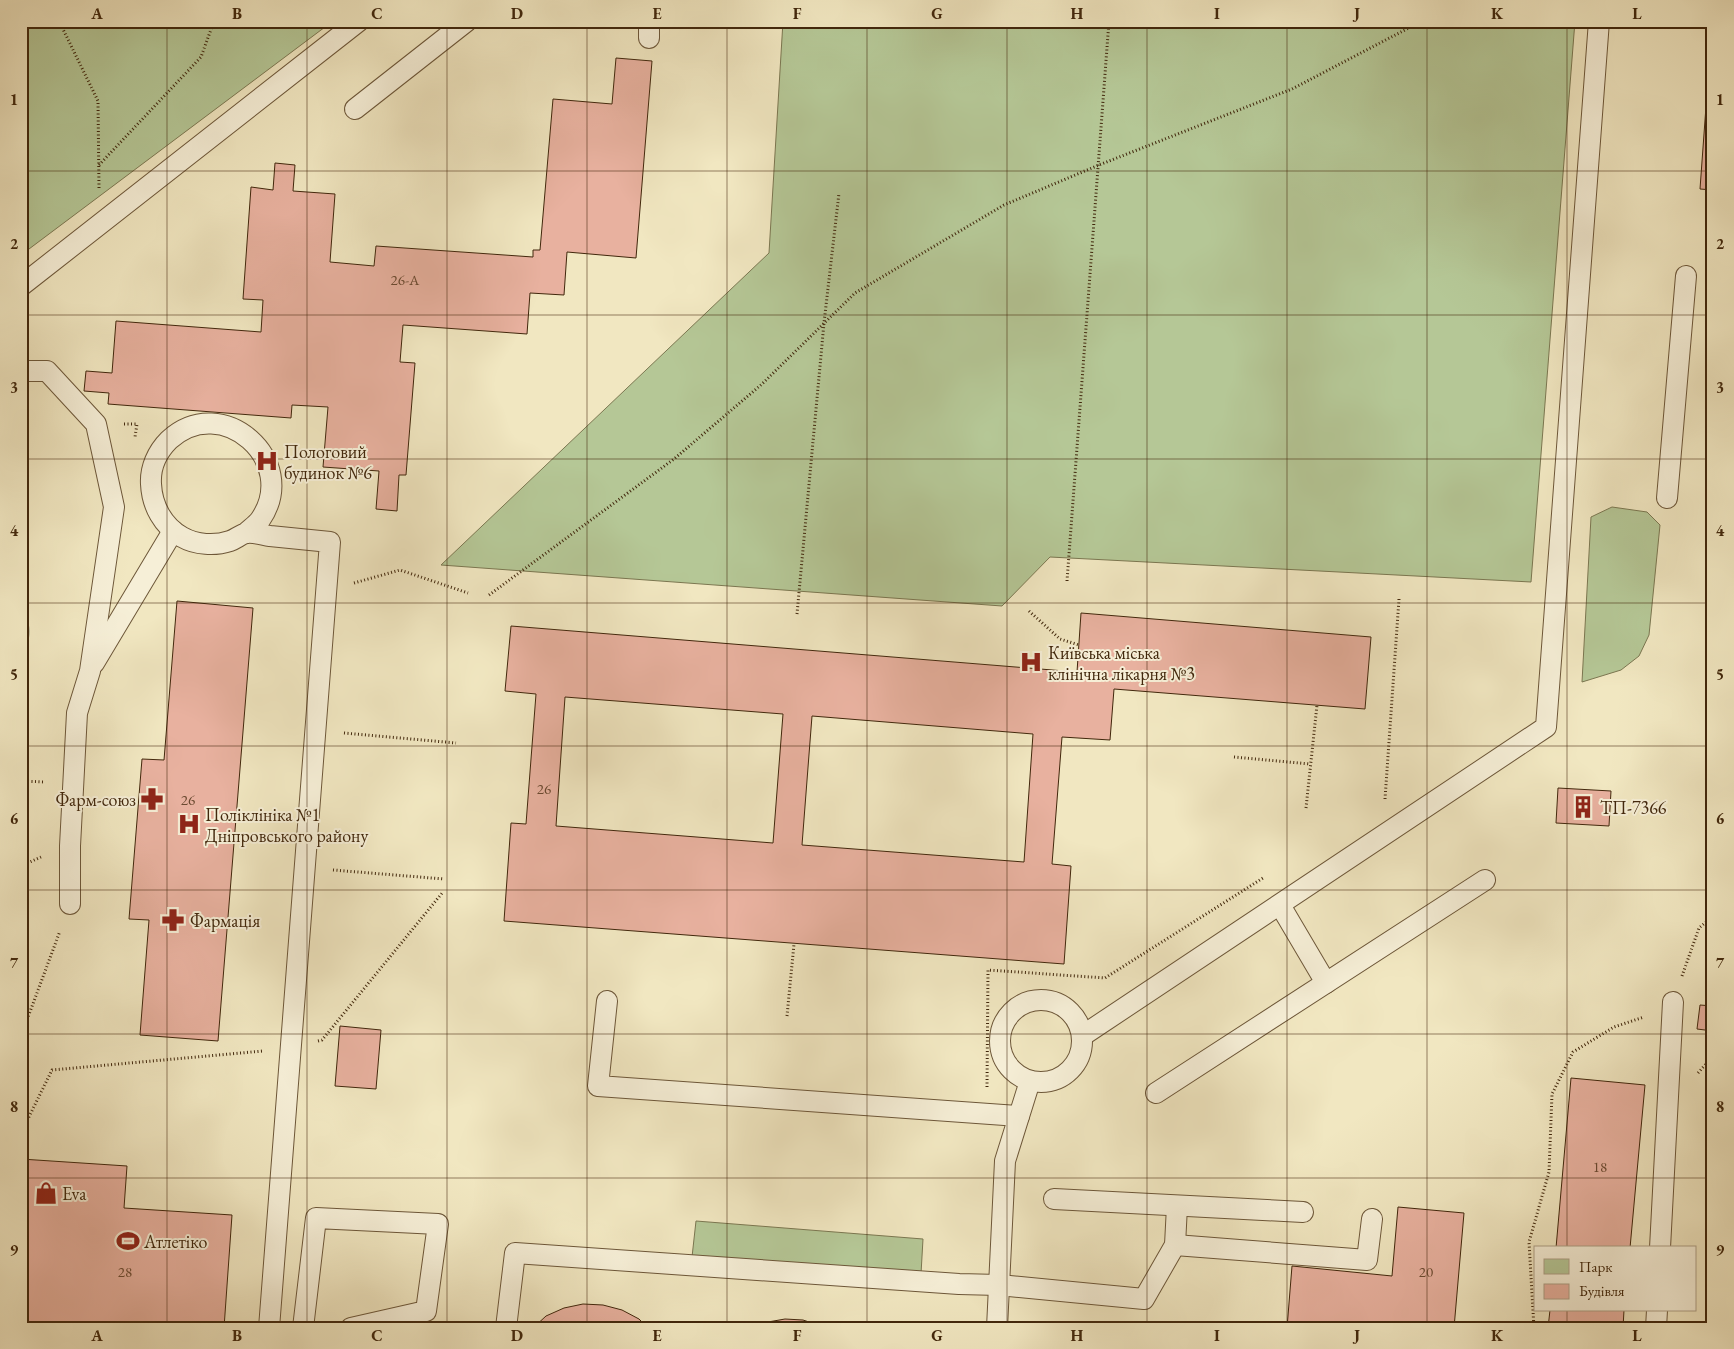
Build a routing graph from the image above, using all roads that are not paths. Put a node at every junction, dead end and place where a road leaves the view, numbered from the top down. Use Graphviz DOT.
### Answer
graph roads {
  1 [pos="359,21"];
  2 [pos="467,21"];
  3 [pos="1599,21"];
  4 [pos="355,109"];
  5 [pos="1686,276"];
  6 [pos="21,286"];
  7 [pos="21,371"];
  8 [pos="1667,498"];
  9 [pos="173,531"];
  10 [pos="246,533"];
  11 [pos="90,671"];
  12 [pos="1485,880"];
  13 [pos="70,904"];
  14 [pos="1280,905"];
  15 [pos="1326,983"];
  16 [pos="607,1001"];
  17 [pos="1673,1004"];
  18 [pos="1082,1036"];
  19 [pos="1030,1081"];
  20 [pos="1156,1093"];
  21 [pos="1019,1116"];
  22 [pos="1054,1199"];
  23 [pos="1177,1206"];
  24 [pos="1303,1212"];
  25 [pos="1372,1219"];
  26 [pos="1175,1245"];
  27 [pos="1660,1246"];
  28 [pos="999,1285"];
  29 [pos="1657,1312"];
  30 [pos="269,1328"];
  31 [pos="303,1328"];
  32 [pos="352,1328"];
  33 [pos="506,1328"];
  34 [pos="997,1328"];
  35 [pos="1656,1328"];
  1 -- 6 [label="lane"];
  2 -- 4 [label="lane"];
  3 -- 14 [label="lane"];
  5 -- 8 [label="lane"];
  7 -- 11 [label="lane"];
  9 -- 10 [label="lane"];
  9 -- 10 [label="lane"];
  9 -- 11 [label="lane"];
  10 -- 30 [label="lane"];
  11 -- 13 [label="lane"];
  12 -- 15 [label="lane"];
  14 -- 15 [label="lane"];
  14 -- 18 [label="lane"];
  15 -- 20 [label="lane"];
  16 -- 21 [label="lane"];
  17 -- 27 [label="lane"];
  18 -- 19 [label="lane"];
  18 -- 19 [label="lane"];
  19 -- 21 [label="lane"];
  21 -- 28 [label="lane"];
  22 -- 23 [label="lane"];
  23 -- 24 [label="lane"];
  23 -- 26 [label="lane"];
  25 -- 26 [label="lane"];
  26 -- 28 [label="lane"];
  28 -- 33 [label="lane"];
  28 -- 34 [label="lane"];
  29 -- 35 [label="lane"];
  31 -- 32 [label="lane"];
}
